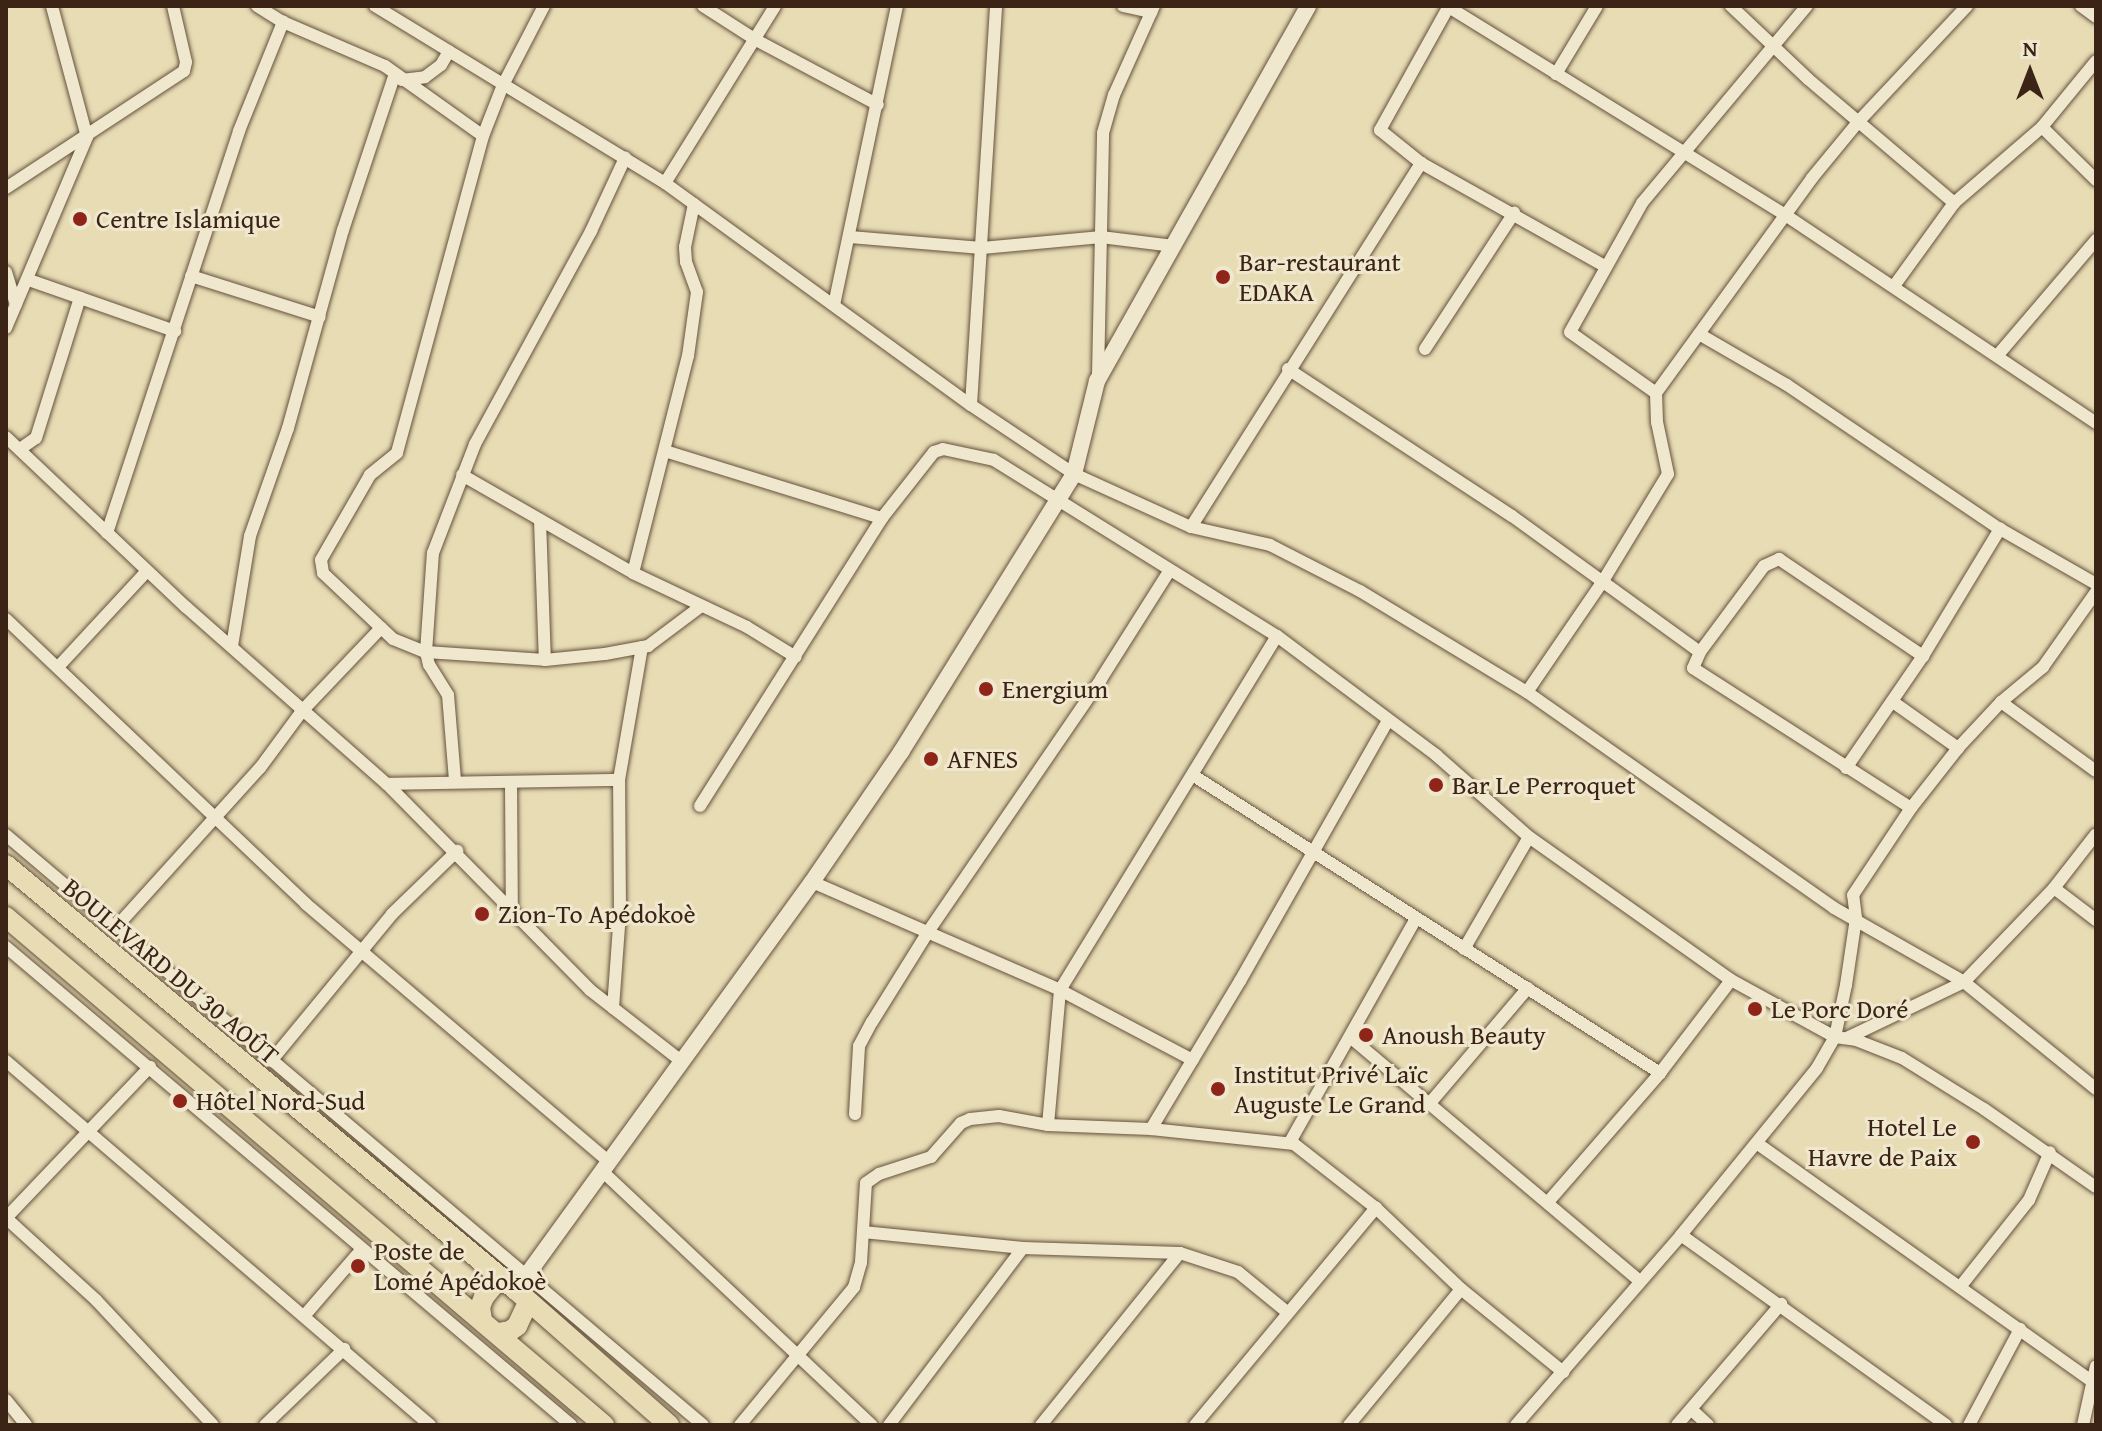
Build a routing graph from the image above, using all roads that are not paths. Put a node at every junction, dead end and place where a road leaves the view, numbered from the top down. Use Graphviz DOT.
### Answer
graph roads {
  1 [pos="52,6"];
  2 [pos="173,6"];
  3 [pos="257,6"];
  4 [pos="375,6"];
  5 [pos="544,6"];
  6 [pos="703,6"];
  7 [pos="775,6"];
  8 [pos="897,6"];
  9 [pos="996,6"];
  10 [pos="1123,6"];
  11 [pos="1308,6"];
  12 [pos="1448,6"];
  13 [pos="1597,6"];
  14 [pos="1731,6"];
  15 [pos="1807,6"];
  16 [pos="1967,6"];
  17 [pos="2081,6"];
  18 [pos="1153,9"];
  19 [pos="398,12"];
  20 [pos="2096,17"];
  21 [pos="283,22"];
  22 [pos="756,40"];
  23 [pos="1775,46"];
  24 [pos="449,51"];
  25 [pos="2096,61"];
  26 [pos="1556,74"];
  27 [pos="398,77"];
  28 [pos="503,85"];
  29 [pos="878,105"];
  30 [pos="1859,121"];
  31 [pos="2042,127"];
  32 [pos="483,136"];
  33 [pos="87,137"];
  34 [pos="1683,154"];
  35 [pos="625,158"];
  36 [pos="1421,163"];
  37 [pos="2096,180"];
  38 [pos="665,183"];
  39 [pos="6,188"];
  40 [pos="1954,203"];
  41 [pos="694,204"];
  42 [pos="1514,213"];
  43 [pos="1784,214"];
  44 [pos="850,237"];
  45 [pos="1101,237"];
  46 [pos="2096,240"];
  47 [pos="1173,246"];
  48 [pos="982,248"];
  49 [pos="1606,267"];
  50 [pos="6,272"];
  51 [pos="191,276"];
  52 [pos="29,280"];
  53 [pos="1894,286"];
  54 [pos="80,298"];
  55 [pos="16,305"];
  56 [pos="834,305"];
  57 [pos="320,317"];
  58 [pos="6,328"];
  59 [pos="175,331"];
  60 [pos="1699,334"];
  61 [pos="1425,349"];
  62 [pos="1997,356"];
  63 [pos="1288,369"];
  64 [pos="1097,381"];
  65 [pos="1656,393"];
  66 [pos="971,405"];
  67 [pos="2096,423"];
  68 [pos="6,437"];
  69 [pos="20,449"];
  70 [pos="665,451"];
  71 [pos="1074,474"];
  72 [pos="462,475"];
  73 [pos="1055,500"];
  74 [pos="882,518"];
  75 [pos="540,520"];
  76 [pos="1191,527"];
  77 [pos="2000,529"];
  78 [pos="107,533"];
  79 [pos="1170,570"];
  80 [pos="147,571"];
  81 [pos="633,573"];
  82 [pos="1603,581"];
  83 [pos="2096,584"];
  84 [pos="2096,592"];
  85 [pos="700,607"];
  86 [pos="6,619"];
  87 [pos="381,628"];
  88 [pos="1277,636"];
  89 [pos="232,646"];
  90 [pos="642,647"];
  91 [pos="426,652"];
  92 [pos="1700,652"];
  93 [pos="1923,656"];
  94 [pos="796,657"];
  95 [pos="545,660"];
  96 [pos="59,666"];
  97 [pos="1527,692"];
  98 [pos="1893,702"];
  99 [pos="2001,702"];
  100 [pos="302,711"];
  101 [pos="1388,720"];
  102 [pos="1958,748"];
  103 [pos="1846,768"];
  104 [pos="2096,771"];
  105 [pos="1194,776"];
  106 [pos="455,780"];
  107 [pos="619,780"];
  108 [pos="511,782"];
  109 [pos="387,784"];
  110 [pos="700,806"];
  111 [pos="1911,808"];
  112 [pos="216,816"];
  113 [pos="2096,834"];
  114 [pos="6,835"];
  115 [pos="1529,837"];
  116 [pos="457,851"];
  117 [pos="1313,852"];
  118 [pos="6,865"];
  119 [pos="812,882"];
  120 [pos="2054,888"];
  121 [pos="512,910"];
  122 [pos="6,917"];
  123 [pos="1416,918"];
  124 [pos="1856,918"];
  125 [pos="2096,920"];
  126 [pos="117,926"];
  127 [pos="928,932"];
  128 [pos="6,947"];
  129 [pos="1464,949"];
  130 [pos="361,951"];
  131 [pos="1731,980"];
  132 [pos="1964,982"];
  133 [pos="1528,988"];
  134 [pos="1060,990"];
  135 [pos="613,1008"];
  136 [pos="1350,1037"];
  137 [pos="1840,1038"];
  138 [pos="680,1060"];
  139 [pos="1193,1060"];
  140 [pos="6,1061"];
  141 [pos="271,1061"];
  142 [pos="150,1067"];
  143 [pos="1660,1073"];
  144 [pos="2096,1089"];
  145 [pos="1430,1103"];
  146 [pos="855,1114"];
  147 [pos="1048,1125"];
  148 [pos="1151,1129"];
  149 [pos="88,1131"];
  150 [pos="1290,1142"];
  151 [pos="1758,1144"];
  152 [pos="2050,1152"];
  153 [pos="605,1165"];
  154 [pos="2096,1187"];
  155 [pos="1548,1202"];
  156 [pos="1376,1208"];
  157 [pos="6,1218"];
  158 [pos="863,1232"];
  159 [pos="1681,1235"];
  160 [pos="1023,1248"];
  161 [pos="362,1249"];
  162 [pos="1180,1253"];
  163 [pos="1640,1281"];
  164 [pos="1960,1287"];
  165 [pos="518,1288"];
  166 [pos="1461,1289"];
  167 [pos="1781,1304"];
  168 [pos="1287,1312"];
  169 [pos="305,1315"];
  170 [pos="490,1326"];
  171 [pos="2020,1329"];
  172 [pos="344,1349"];
  173 [pos="800,1355"];
  174 [pos="2096,1366"];
  175 [pos="1563,1372"];
  176 [pos="2091,1381"];
  177 [pos="6,1400"];
  178 [pos="1692,1410"];
  179 [pos="415,1420"];
  180 [pos="26,1425"];
  181 [pos="213,1425"];
  182 [pos="265,1425"];
  183 [pos="430,1425"];
  184 [pos="571,1425"];
  185 [pos="604,1425"];
  186 [pos="669,1425"];
  187 [pos="703,1425"];
  188 [pos="740,1425"];
  189 [pos="872,1425"];
  190 [pos="889,1425"];
  191 [pos="1041,1425"];
  192 [pos="1195,1425"];
  193 [pos="1349,1425"];
  194 [pos="1516,1425"];
  195 [pos="1677,1425"];
  196 [pos="1708,1425"];
  197 [pos="1946,1425"];
  198 [pos="1969,1425"];
  199 [pos="2083,1425"];
  1 -- 33 [label="street"];
  2 -- 33 [label="street"];
  3 -- 21 [label="street"];
  4 -- 19 [label="street"];
  5 -- 28 [label="street"];
  6 -- 22 [label="street"];
  7 -- 22 [label="street"];
  8 -- 29 [label="street"];
  9 -- 48 [label="street"];
  10 -- 18 [label="street"];
  11 -- 47 [label="street"];
  12 -- 26 [label="street"];
  12 -- 36 [label="street"];
  13 -- 26 [label="street"];
  14 -- 23 [label="street"];
  15 -- 23 [label="street"];
  16 -- 30 [label="street"];
  17 -- 20 [label="street"];
  18 -- 45 [label="street"];
  19 -- 24 [label="street"];
  21 -- 27 [label="street"];
  21 -- 51 [label="street"];
  22 -- 29 [label="street"];
  22 -- 38 [label="street"];
  23 -- 30 [label="street"];
  23 -- 34 [label="street"];
  24 -- 27 [label="street"];
  24 -- 28 [label="street"];
  25 -- 31 [label="street"];
  26 -- 34 [label="street"];
  27 -- 32 [label="street"];
  27 -- 57 [label="street"];
  28 -- 32 [label="street"];
  28 -- 35 [label="street"];
  29 -- 44 [label="street"];
  30 -- 40 [label="street"];
  30 -- 43 [label="street"];
  31 -- 37 [label="street"];
  31 -- 40 [label="street"];
  32 -- 87 [label="street"];
  33 -- 39 [label="street"];
  33 -- 52 [label="street"];
  34 -- 43 [label="street"];
  34 -- 49 [label="street"];
  35 -- 38 [label="street"];
  35 -- 72 [label="street"];
  36 -- 42 [label="street"];
  36 -- 63 [label="street"];
  38 -- 41 [label="street"];
  40 -- 53 [label="street"];
  41 -- 56 [label="street"];
  41 -- 70 [label="street"];
  42 -- 49 [label="street"];
  42 -- 61 [label="street"];
  43 -- 53 [label="street"];
  43 -- 60 [label="street"];
  44 -- 48 [label="street"];
  44 -- 56 [label="street"];
  45 -- 47 [label="street"];
  45 -- 48 [label="street"];
  45 -- 64 [label="street"];
  46 -- 62 [label="street"];
  47 -- 64 [label="street"];
  48 -- 66 [label="street"];
  49 -- 65 [label="street"];
  50 -- 55 [label="street"];
  51 -- 57 [label="street"];
  51 -- 59 [label="street"];
  52 -- 54 [label="street"];
  52 -- 55 [label="street"];
  53 -- 62 [label="street"];
  54 -- 59 [label="street"];
  54 -- 69 [label="street"];
  55 -- 58 [label="street"];
  56 -- 66 [label="street"];
  57 -- 89 [label="street"];
  59 -- 78 [label="street"];
  60 -- 65 [label="street"];
  60 -- 77 [label="street"];
  62 -- 67 [label="street"];
  63 -- 76 [label="street"];
  63 -- 82 [label="street"];
  64 -- 71 [label="street"];
  65 -- 82 [label="street"];
  66 -- 71 [label="street"];
  68 -- 69 [label="street"];
  69 -- 78 [label="street"];
  70 -- 74 [label="street"];
  70 -- 81 [label="street"];
  71 -- 73 [label="street"];
  71 -- 76 [label="street"];
  72 -- 75 [label="street"];
  72 -- 91 [label="street"];
  73 -- 74 [label="street"];
  73 -- 79 [label="street"];
  73 -- 119 [label="street"];
  74 -- 94 [label="street"];
  75 -- 81 [label="street"];
  75 -- 95 [label="street"];
  76 -- 97 [label="street"];
  77 -- 83 [label="street"];
  77 -- 93 [label="street"];
  78 -- 80 [label="street"];
  79 -- 88 [label="street"];
  79 -- 127 [label="street"];
  80 -- 89 [label="street"];
  80 -- 96 [label="street"];
  81 -- 85 [label="street"];
  82 -- 92 [label="street"];
  82 -- 97 [label="street"];
  84 -- 99 [label="street"];
  85 -- 90 [label="street"];
  85 -- 94 [label="street"];
  86 -- 96 [label="street"];
  87 -- 91 [label="street"];
  87 -- 100 [label="street"];
  88 -- 101 [label="street"];
  88 -- 105 [label="street"];
  89 -- 100 [label="street"];
  90 -- 95 [label="street"];
  90 -- 107 [label="street"];
  91 -- 95 [label="street"];
  91 -- 106 [label="street"];
  92 -- 93 [label="street"];
  92 -- 103 [label="street"];
  93 -- 98 [label="street"];
  94 -- 110 [label="street"];
  96 -- 112 [label="street"];
  97 -- 124 [label="street"];
  98 -- 102 [label="street"];
  98 -- 103 [label="street"];
  99 -- 102 [label="street"];
  99 -- 104 [label="street"];
  100 -- 109 [label="street"];
  100 -- 112 [label="street"];
  101 -- 115 [label="street"];
  101 -- 117 [label="street"];
  102 -- 111 [label="street"];
  103 -- 111 [label="street"];
  105 -- 117 [label="street"];
  105 -- 134 [label="street"];
  106 -- 108 [label="street"];
  106 -- 109 [label="street"];
  107 -- 108 [label="street"];
  107 -- 135 [label="street"];
  108 -- 121 [label="street"];
  109 -- 116 [label="street"];
  111 -- 124 [label="street"];
  112 -- 126 [label="street"];
  112 -- 130 [label="street"];
  113 -- 120 [label="street"];
  114 -- 126 [label="street"];
  115 -- 129 [label="street"];
  115 -- 131 [label="street"];
  116 -- 121 [label="street"];
  116 -- 130 [label="street"];
  117 -- 123 [label="street"];
  117 -- 139 [label="street"];
  118 -- 165 [label="highway, BOULEVARD DU 30 AOÛT"];
  119 -- 127 [label="street"];
  119 -- 138 [label="street"];
  120 -- 125 [label="street"];
  120 -- 132 [label="street"];
  121 -- 135 [label="street"];
  122 -- 170 [label="highway"];
  123 -- 129 [label="street"];
  123 -- 136 [label="street"];
  124 -- 132 [label="street"];
  124 -- 137 [label="street"];
  126 -- 141 [label="street"];
  127 -- 134 [label="street"];
  127 -- 146 [label="street"];
  128 -- 142 [label="street"];
  129 -- 133 [label="street"];
  130 -- 141 [label="street"];
  130 -- 153 [label="street"];
  131 -- 137 [label="street"];
  131 -- 143 [label="street"];
  132 -- 137 [label="street"];
  132 -- 144 [label="street"];
  133 -- 143 [label="street"];
  133 -- 145 [label="street"];
  134 -- 139 [label="street"];
  134 -- 147 [label="street"];
  135 -- 138 [label="street"];
  136 -- 145 [label="street"];
  136 -- 150 [label="street"];
  137 -- 151 [label="street"];
  137 -- 152 [label="street"];
  138 -- 153 [label="street"];
  139 -- 148 [label="street"];
  140 -- 149 [label="street"];
  141 -- 165 [label="street"];
  142 -- 149 [label="street"];
  142 -- 161 [label="street"];
  143 -- 155 [label="street"];
  145 -- 155 [label="street"];
  147 -- 148 [label="street"];
  147 -- 158 [label="street"];
  148 -- 150 [label="street"];
  149 -- 157 [label="street"];
  149 -- 169 [label="street"];
  150 -- 156 [label="street"];
  151 -- 159 [label="street"];
  151 -- 164 [label="street"];
  152 -- 154 [label="street"];
  152 -- 164 [label="street"];
  153 -- 165 [label="street"];
  153 -- 173 [label="street"];
  155 -- 163 [label="street"];
  156 -- 166 [label="street"];
  156 -- 168 [label="street"];
  157 -- 181 [label="street"];
  158 -- 160 [label="street"];
  158 -- 173 [label="street"];
  159 -- 163 [label="street"];
  159 -- 167 [label="street"];
  160 -- 162 [label="street"];
  160 -- 190 [label="street"];
  161 -- 169 [label="street"];
  161 -- 184 [label="street"];
  162 -- 168 [label="street"];
  162 -- 191 [label="street"];
  163 -- 175 [label="street"];
  164 -- 171 [label="street"];
  165 -- 170 [label="highway"];
  165 -- 170 [label="highway"];
  165 -- 186 [label="highway, BOULEVARD DU 30 AOÛT"];
  165 -- 187 [label="street"];
  166 -- 175 [label="street"];
  166 -- 193 [label="street"];
  167 -- 178 [label="street"];
  167 -- 197 [label="street"];
  168 -- 192 [label="street"];
  169 -- 172 [label="street"];
  170 -- 185 [label="highway"];
  171 -- 176 [label="street"];
  171 -- 198 [label="street"];
  172 -- 179 [label="street"];
  172 -- 182 [label="street"];
  173 -- 188 [label="street"];
  173 -- 189 [label="street"];
  174 -- 176 [label="street"];
  175 -- 194 [label="street"];
  176 -- 199 [label="street"];
  177 -- 180 [label="street"];
  178 -- 195 [label="street"];
  178 -- 196 [label="street"];
  179 -- 183 [label="street"];
}
